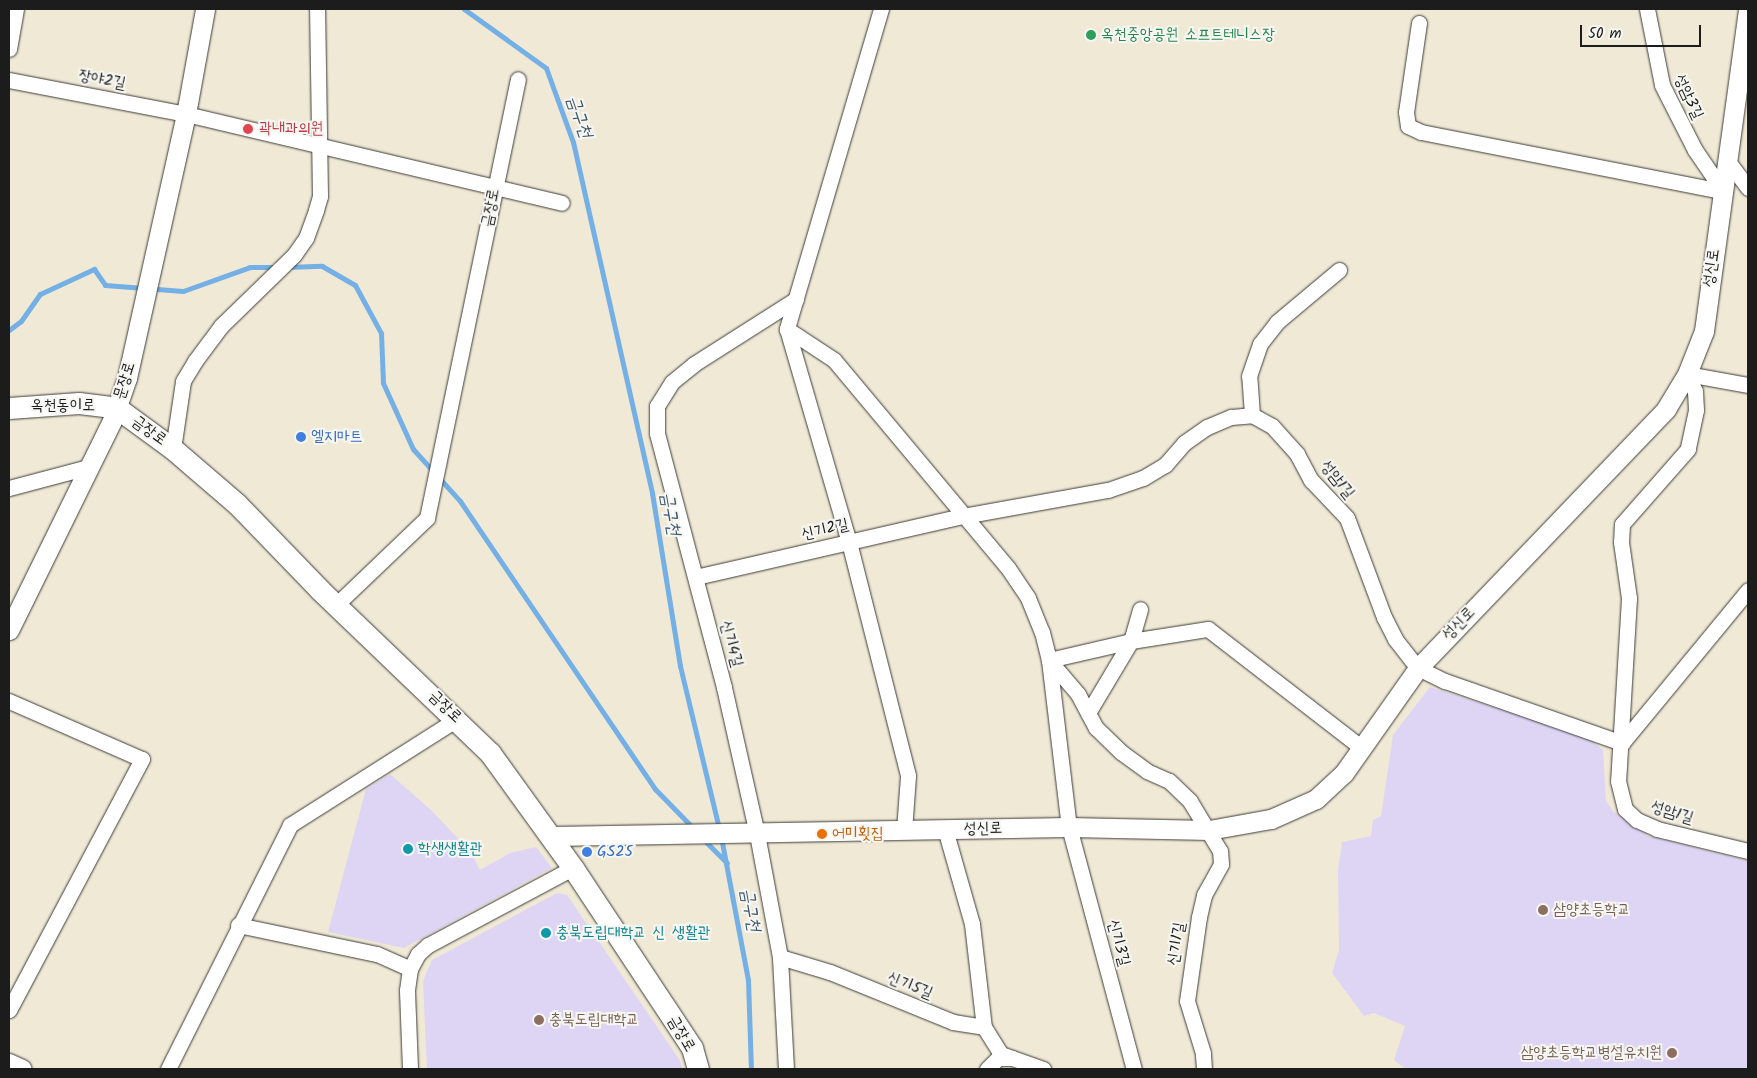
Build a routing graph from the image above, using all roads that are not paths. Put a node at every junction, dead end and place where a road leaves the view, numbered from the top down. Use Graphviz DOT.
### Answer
graph roads {
  1 [pos="16,9"];
  2 [pos="205,9"];
  3 [pos="317,9"];
  4 [pos="881,9"];
  5 [pos="1647,9"];
  6 [pos="1748,9"];
  7 [pos="1419,23"];
  8 [pos="9,49"];
  9 [pos="518,79"];
  10 [pos="9,81"];
  11 [pos="186,114"];
  12 [pos="318,146"];
  13 [pos="1727,160"];
  14 [pos="495,188"];
  15 [pos="1748,188"];
  16 [pos="1723,191"];
  17 [pos="562,203"];
  18 [pos="1339,270"];
  19 [pos="796,299"];
  20 [pos="787,329"];
  21 [pos="1687,374"];
  22 [pos="1748,386"];
  23 [pos="9,408"];
  24 [pos="116,408"];
  25 [pos="1252,415"];
  26 [pos="172,448"];
  27 [pos="88,467"];
  28 [pos="9,488"];
  29 [pos="963,516"];
  30 [pos="849,542"];
  31 [pos="696,577"];
  32 [pos="1748,590"];
  33 [pos="336,605"];
  34 [pos="1140,609"];
  35 [pos="9,630"];
  36 [pos="1131,641"];
  37 [pos="1049,660"];
  38 [pos="1418,668"];
  39 [pos="9,701"];
  40 [pos="1088,713"];
  41 [pos="456,719"];
  42 [pos="1622,743"];
  43 [pos="1362,748"];
  44 [pos="1069,827"];
  45 [pos="904,830"];
  46 [pos="945,830"];
  47 [pos="1209,830"];
  48 [pos="758,834"];
  49 [pos="552,836"];
  50 [pos="1748,851"];
  51 [pos="573,868"];
  52 [pos="238,925"];
  53 [pos="780,958"];
  54 [pos="410,969"];
  55 [pos="9,1010"];
  56 [pos="984,1027"];
  57 [pos="1016,1058"];
  58 [pos="9,1063"];
  59 [pos="786,1067"];
  60 [pos="22,1069"];
  61 [pos="168,1069"];
  62 [pos="410,1069"];
  63 [pos="698,1069"];
  64 [pos="801,1069"];
  65 [pos="987,1069"];
  66 [pos="1043,1069"];
  67 [pos="1134,1069"];
  68 [pos="1204,1069"];
  1 -- 8 [label="street"];
  2 -- 11 [label="street, 문장로"];
  3 -- 12 [label="street"];
  4 -- 19 [label="street"];
  5 -- 16 [label="street, 성암3길"];
  6 -- 13 [label="street, 성신로"];
  7 -- 16 [label="street"];
  9 -- 14 [label="street, 금장로"];
  10 -- 11 [label="street, 장야2길"];
  11 -- 12 [label="street"];
  11 -- 24 [label="street, 문장로"];
  12 -- 14 [label="street"];
  12 -- 26 [label="street"];
  13 -- 15 [label="street"];
  13 -- 16 [label="street, 성신로"];
  14 -- 17 [label="street"];
  14 -- 33 [label="street, 금장로"];
  16 -- 21 [label="street, 성신로"];
  18 -- 25 [label="street"];
  19 -- 20 [label="street"];
  19 -- 31 [label="street, 신기4길"];
  20 -- 29 [label="street"];
  20 -- 30 [label="street"];
  21 -- 22 [label="street"];
  21 -- 38 [label="street, 성신로"];
  21 -- 42 [label="street, 성암1길"];
  23 -- 24 [label="main road, 옥천동이로"];
  24 -- 26 [label="main road, 금장로"];
  24 -- 27 [label="street, 문장로"];
  25 -- 29 [label="street"];
  25 -- 38 [label="street, 성암1길"];
  26 -- 33 [label="main road, 금장로"];
  27 -- 28 [label="street"];
  27 -- 35 [label="street, 문장로"];
  29 -- 30 [label="street, 신기2길"];
  29 -- 37 [label="street"];
  30 -- 31 [label="street, 신기2길"];
  30 -- 45 [label="street"];
  31 -- 48 [label="street, 신기4길"];
  32 -- 42 [label="street"];
  33 -- 41 [label="main road, 금장로"];
  34 -- 36 [label="street"];
  36 -- 37 [label="street"];
  36 -- 40 [label="street"];
  36 -- 43 [label="street"];
  37 -- 40 [label="street"];
  37 -- 44 [label="street"];
  38 -- 42 [label="street, 성암1길"];
  38 -- 43 [label="street, 성신로"];
  39 -- 55 [label="street"];
  40 -- 47 [label="street"];
  41 -- 49 [label="main road, 금장로"];
  41 -- 52 [label="street"];
  42 -- 50 [label="street, 성암1길"];
  43 -- 47 [label="street, 성신로"];
  44 -- 46 [label="street, 성신로"];
  44 -- 47 [label="street, 성신로"];
  44 -- 67 [label="street, 신기3길"];
  45 -- 46 [label="street, 성신로"];
  45 -- 48 [label="street, 성신로"];
  46 -- 56 [label="street"];
  47 -- 68 [label="street, 신기1길"];
  48 -- 49 [label="street, 성신로"];
  48 -- 53 [label="street, 신기4길"];
  49 -- 51 [label="main road, 금장로"];
  51 -- 54 [label="street"];
  51 -- 63 [label="main road, 금장로"];
  52 -- 54 [label="street"];
  52 -- 61 [label="street"];
  53 -- 56 [label="street, 신기5길"];
  53 -- 59 [label="street, 신기4길"];
  54 -- 62 [label="street"];
  56 -- 57 [label="street"];
  57 -- 65 [label="street"];
  57 -- 66 [label="street"];
  58 -- 60 [label="street"];
  59 -- 64 [label="street"];
}
